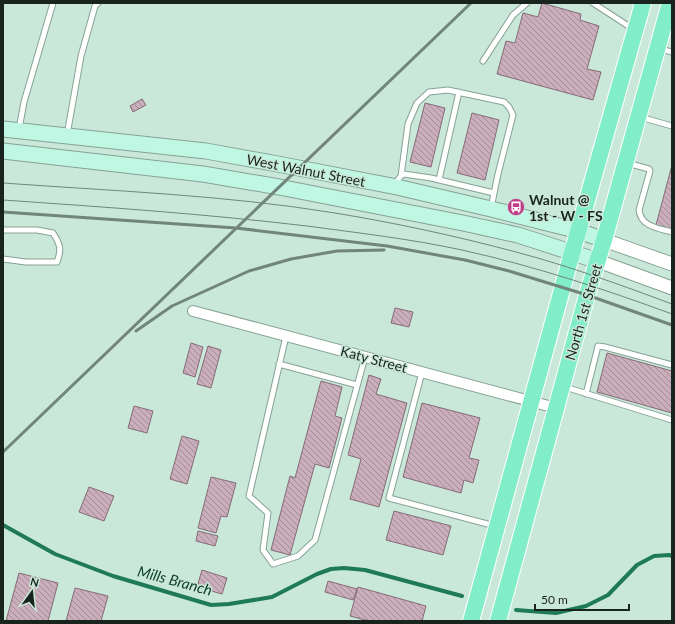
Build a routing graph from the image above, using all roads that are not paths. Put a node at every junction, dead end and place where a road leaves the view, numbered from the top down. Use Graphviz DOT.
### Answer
graph roads {
  1 [pos="53,3"];
  2 [pos="98,3"];
  3 [pos="527,3"];
  4 [pos="593,3"];
  5 [pos="643,3"];
  6 [pos="670,3"];
  7 [pos="635,31"];
  8 [pos="665,50"];
  9 [pos="483,61"];
  10 [pos="459,92"];
  11 [pos="639,117"];
  12 [pos="672,126"];
  13 [pos="3,129"];
  14 [pos="19,131"];
  15 [pos="67,136"];
  16 [pos="3,151"];
  17 [pos="626,163"];
  18 [pos="439,180"];
  19 [pos="399,181"];
  20 [pos="494,193"];
  21 [pos="393,209"];
  22 [pos="491,209"];
  23 [pos="3,230"];
  24 [pos="579,231"];
  25 [pos="672,232"];
  26 [pos="604,240"];
  27 [pos="572,253"];
  28 [pos="3,259"];
  29 [pos="598,261"];
  30 [pos="672,264"];
  31 [pos="672,288"];
  32 [pos="193,311"];
  33 [pos="286,336"];
  34 [pos="365,357"];
  35 [pos="279,364"];
  36 [pos="672,365"];
  37 [pos="422,372"];
  38 [pos="357,385"];
  39 [pos="562,387"];
  40 [pos="586,394"];
  41 [pos="532,402"];
  42 [pos="556,408"];
  43 [pos="672,420"];
  44 [pos="497,527"];
  45 [pos="472,621"];
  46 [pos="498,621"];
  1 -- 14 [label="lane"];
  2 -- 15 [label="lane"];
  3 -- 9 [label="lane"];
  4 -- 7 [label="lane"];
  5 -- 7 [label="main road, North 1st Street"];
  6 -- 8 [label="main road, North 1st Street"];
  7 -- 24 [label="main road, North 1st Street"];
  8 -- 11 [label="main road, North 1st Street"];
  10 -- 18 [label="lane"];
  10 -- 19 [label="lane"];
  10 -- 20 [label="lane"];
  11 -- 12 [label="lane"];
  11 -- 17 [label="main road, North 1st Street"];
  13 -- 14 [label="main road, West Walnut Street"];
  14 -- 15 [label="main road, West Walnut Street"];
  15 -- 19 [label="main road, West Walnut Street"];
  16 -- 21 [label="main road, West Walnut Street"];
  17 -- 25 [label="lane"];
  17 -- 26 [label="main road, North 1st Street"];
  18 -- 19 [label="lane"];
  18 -- 20 [label="lane"];
  19 -- 21 [label="main road"];
  19 -- 22 [label="main road, West Walnut Street"];
  20 -- 22 [label="lane"];
  21 -- 27 [label="main road, West Walnut Street"];
  22 -- 24 [label="main road, West Walnut Street"];
  23 -- 28 [label="lane"];
  24 -- 26 [label="main road, West Walnut Street"];
  24 -- 27 [label="main road, North 1st Street"];
  26 -- 29 [label="main road, North 1st Street"];
  26 -- 30 [label="street"];
  27 -- 29 [label="main road, West Walnut Street"];
  27 -- 41 [label="main road, North 1st Street"];
  29 -- 31 [label="street"];
  29 -- 39 [label="main road, North 1st Street"];
  32 -- 33 [label="street, Katy Street"];
  33 -- 34 [label="street, Katy Street"];
  33 -- 35 [label="lane"];
  34 -- 37 [label="street, Katy Street"];
  34 -- 38 [label="lane"];
  35 -- 38 [label="lane"];
  35 -- 38 [label="lane"];
  36 -- 40 [label="lane"];
  37 -- 41 [label="street, Katy Street"];
  37 -- 44 [label="lane"];
  39 -- 40 [label="lane"];
  39 -- 42 [label="main road, North 1st Street"];
  40 -- 43 [label="lane"];
  41 -- 42 [label="street, Katy Street"];
  41 -- 44 [label="main road, North 1st Street"];
  42 -- 46 [label="main road, North 1st Street"];
  44 -- 45 [label="main road, North 1st Street"];
}
